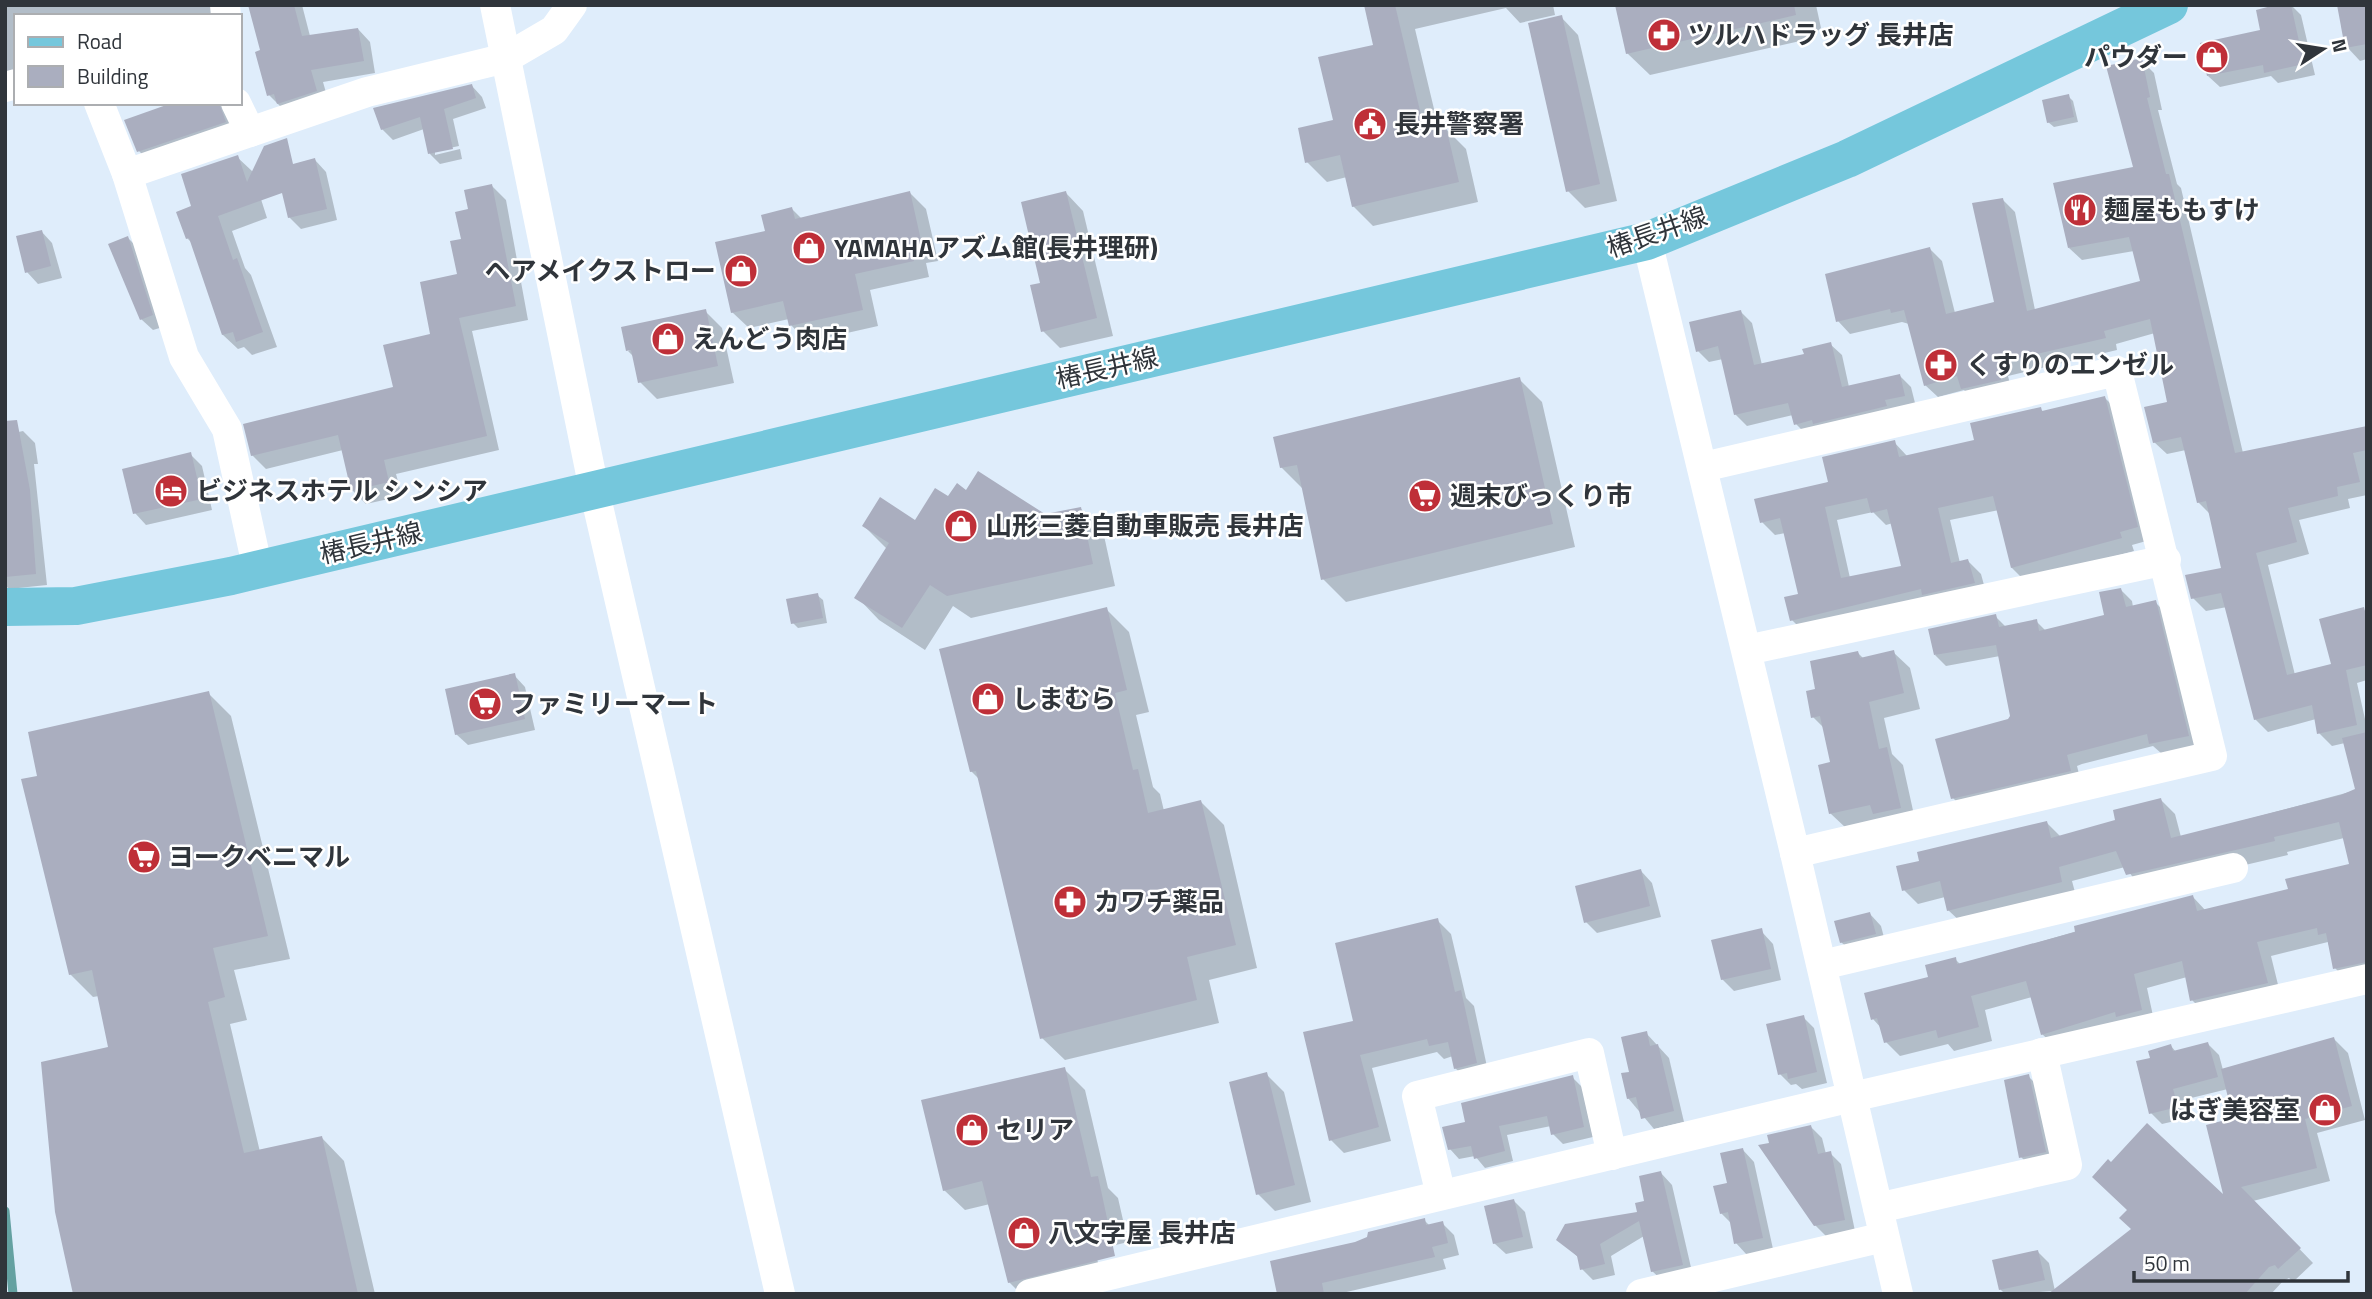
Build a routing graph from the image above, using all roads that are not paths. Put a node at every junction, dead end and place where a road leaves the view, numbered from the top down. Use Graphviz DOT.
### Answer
graph roads {
  1 [pos="495,5"];
  2 [pos="572,5"];
  3 [pos="2169,5"];
  4 [pos="506,58"];
  5 [pos="100,105"];
  6 [pos="237,105"];
  7 [pos="250,132"];
  8 [pos="127,174"];
  9 [pos="1647,241"];
  10 [pos="1703,467"];
  11 [pos="594,489"];
  12 [pos="2166,560"];
  13 [pos="258,570"];
  14 [pos="5,607"];
  15 [pos="1747,650"];
  16 [pos="1795,853"];
  17 [pos="2234,868"];
  18 [pos="1822,965"];
  19 [pos="2367,979"];
  20 [pos="2042,1054"];
  21 [pos="1852,1097"];
  22 [pos="1612,1155"];
  23 [pos="1441,1195"];
  24 [pos="1878,1208"];
  25 [pos="1884,1237"];
  26 [pos="780,1294"];
  27 [pos="1030,1294"];
  28 [pos="1641,1294"];
  29 [pos="1898,1294"];
  1 -- 4 [label="street"];
  2 -- 4 [label="street"];
  3 -- 9 [label="main road, 椿長井線"];
  4 -- 7 [label="street"];
  4 -- 11 [label="street"];
  5 -- 8 [label="street"];
  6 -- 7 [label="street"];
  7 -- 8 [label="street"];
  8 -- 13 [label="street"];
  9 -- 10 [label="street"];
  9 -- 11 [label="main road, 椿長井線"];
  10 -- 12 [label="street"];
  10 -- 15 [label="street"];
  11 -- 13 [label="main road, 椿長井線"];
  11 -- 26 [label="street"];
  12 -- 15 [label="street"];
  12 -- 16 [label="street"];
  13 -- 14 [label="main road, 椿長井線"];
  15 -- 16 [label="street"];
  16 -- 18 [label="street"];
  17 -- 18 [label="street"];
  18 -- 21 [label="street"];
  19 -- 20 [label="street"];
  20 -- 21 [label="street"];
  20 -- 24 [label="street"];
  21 -- 22 [label="street"];
  21 -- 24 [label="street"];
  22 -- 23 [label="street"];
  22 -- 23 [label="street"];
  23 -- 27 [label="street"];
  24 -- 25 [label="street"];
  25 -- 28 [label="street"];
  25 -- 29 [label="street"];
}
